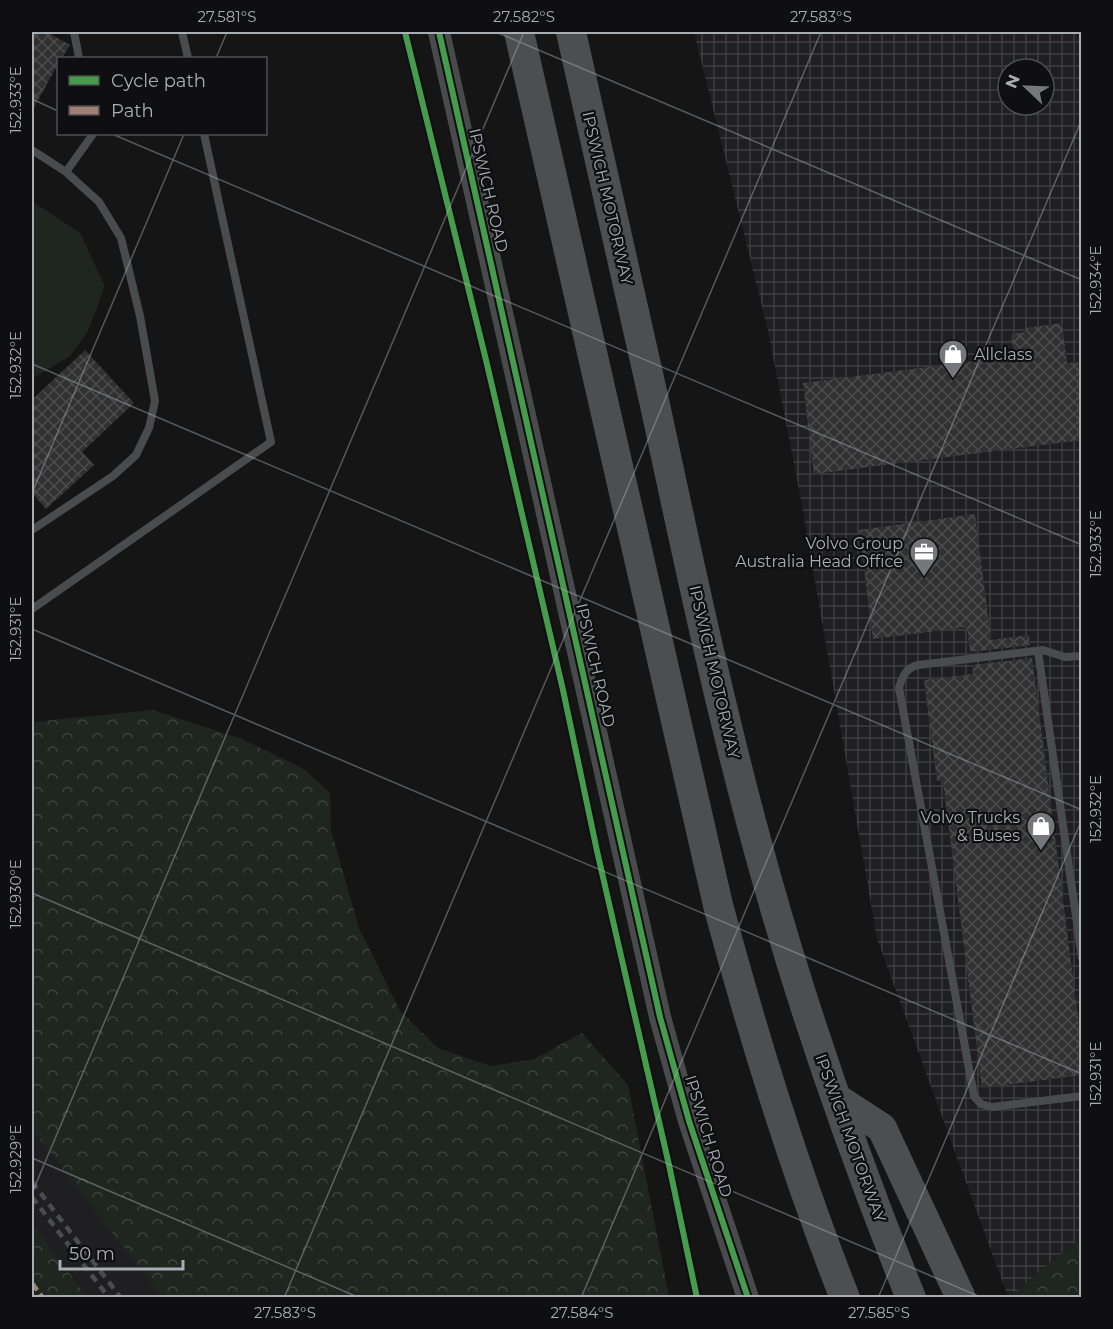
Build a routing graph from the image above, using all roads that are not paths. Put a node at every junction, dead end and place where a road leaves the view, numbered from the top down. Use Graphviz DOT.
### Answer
graph roads {
  1 [pos="74,32"];
  2 [pos="182,32"];
  3 [pos="439,32"];
  4 [pos="519,32"];
  5 [pos="571,32"];
  6 [pos="79,57"];
  7 [pos="188,57"];
  8 [pos="92,135"];
  9 [pos="204,135"];
  10 [pos="32,150"];
  11 [pos="66,172"];
  12 [pos="32,530"];
  13 [pos="32,609"];
  14 [pos="1038,651"];
  15 [pos="1082,656"];
  16 [pos="1077,895"];
  17 [pos="1082,958"];
  18 [pos="1082,1096"];
  19 [pos="836,1098"];
  20 [pos="748,1298"];
  21 [pos="845,1298"];
  22 [pos="911,1298"];
  23 [pos="961,1298"];
  1 -- 6 [label="lane"];
  2 -- 7 [label="lane"];
  3 -- 20 [label="street, IPSWICH ROAD"];
  4 -- 21 [label="highway"];
  5 -- 19 [label="highway, IPSWICH MOTORWAY"];
  8 -- 11 [label="lane"];
  9 -- 13 [label="lane"];
  10 -- 11 [label="lane"];
  11 -- 12 [label="lane"];
  14 -- 15 [label="lane"];
  14 -- 16 [label="lane"];
  14 -- 18 [label="lane"];
  16 -- 17 [label="lane"];
  19 -- 22 [label="highway, IPSWICH MOTORWAY"];
  19 -- 23 [label="highway"];
}
